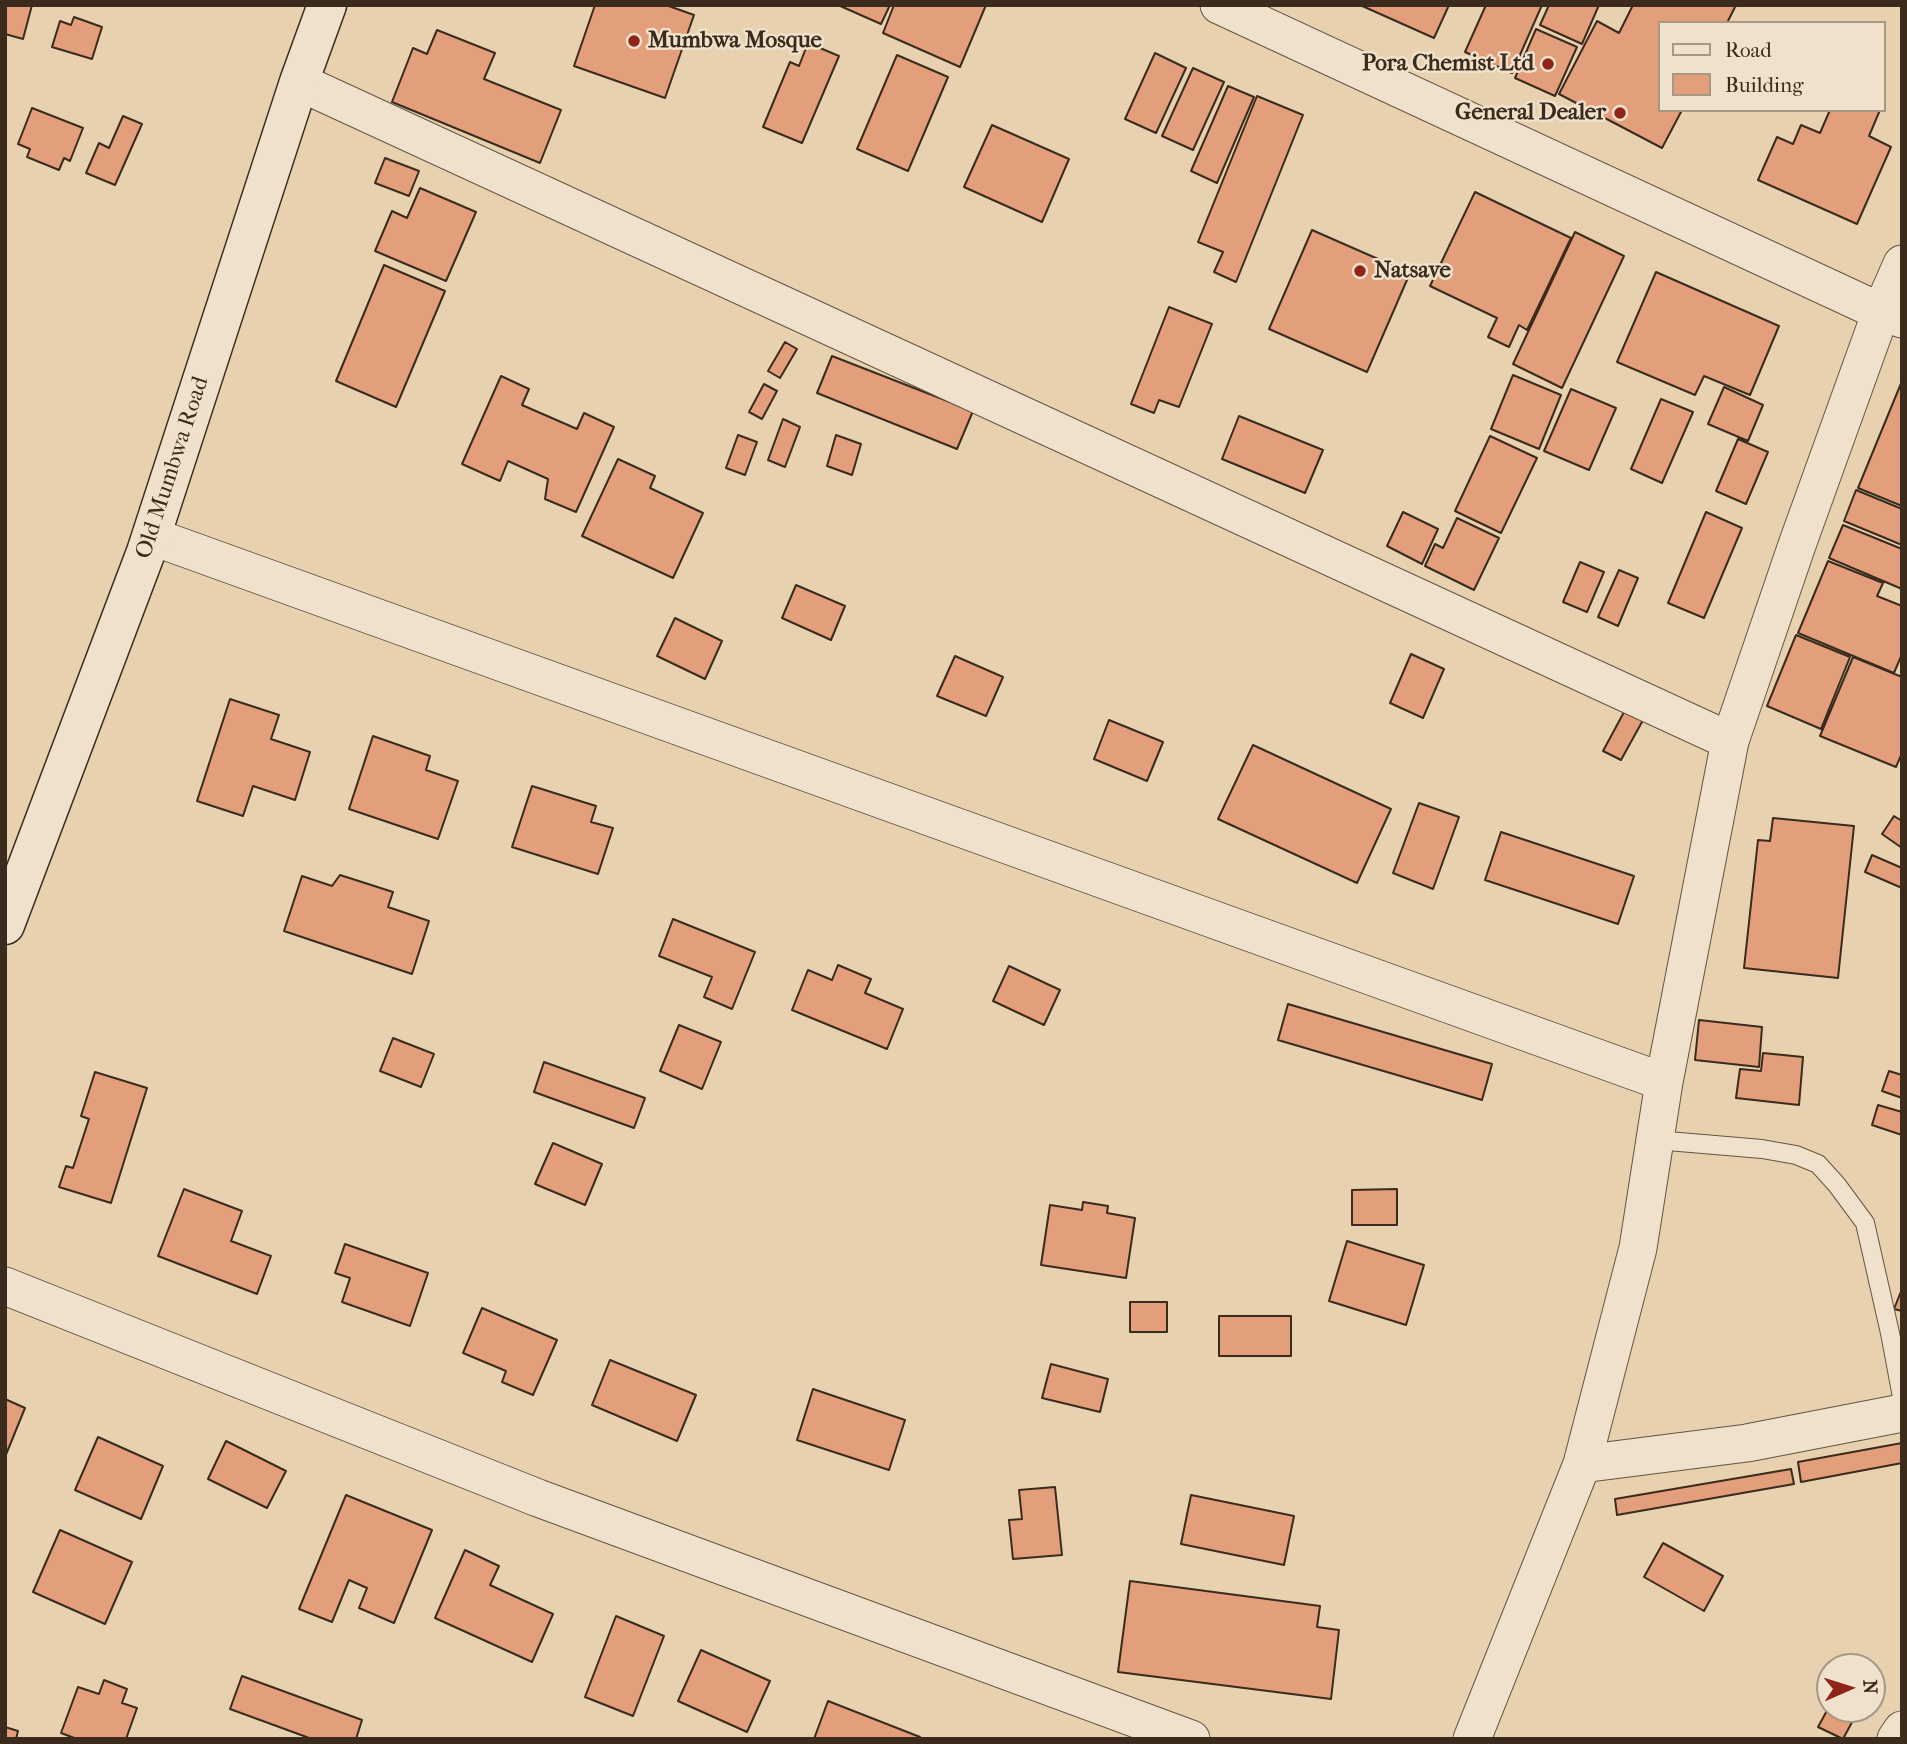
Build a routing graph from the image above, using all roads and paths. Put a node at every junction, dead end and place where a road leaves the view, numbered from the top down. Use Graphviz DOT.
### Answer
graph roads {
  1 [pos="327,5"];
  2 [pos="1219,5"];
  3 [pos="299,82"];
  4 [pos="1902,264"];
  5 [pos="1892,316"];
  6 [pos="151,536"];
  7 [pos="1730,741"];
  8 [pos="5,925"];
  9 [pos="1664,1082"];
  10 [pos="1656,1140"];
  11 [pos="5,1286"];
  12 [pos="1902,1397"];
  13 [pos="1902,1413"];
  14 [pos="1582,1464"];
  15 [pos="1902,1730"];
  16 [pos="1191,1739"];
  17 [pos="1472,1739"];
  18 [pos="1896,1739"];
  1 -- 3 [label="main road, Old Mumbwa Road"];
  2 -- 5 [label="street"];
  3 -- 6 [label="main road, Old Mumbwa Road"];
  3 -- 7 [label="street"];
  4 -- 5 [label="street"];
  5 -- 7 [label="street"];
  6 -- 8 [label="main road, Old Mumbwa Road"];
  6 -- 9 [label="street"];
  7 -- 9 [label="street"];
  9 -- 10 [label="street"];
  10 -- 12 [label="lane"];
  10 -- 14 [label="street"];
  11 -- 16 [label="street"];
  13 -- 14 [label="street"];
  14 -- 17 [label="street"];
  15 -- 18 [label="street"];
}
